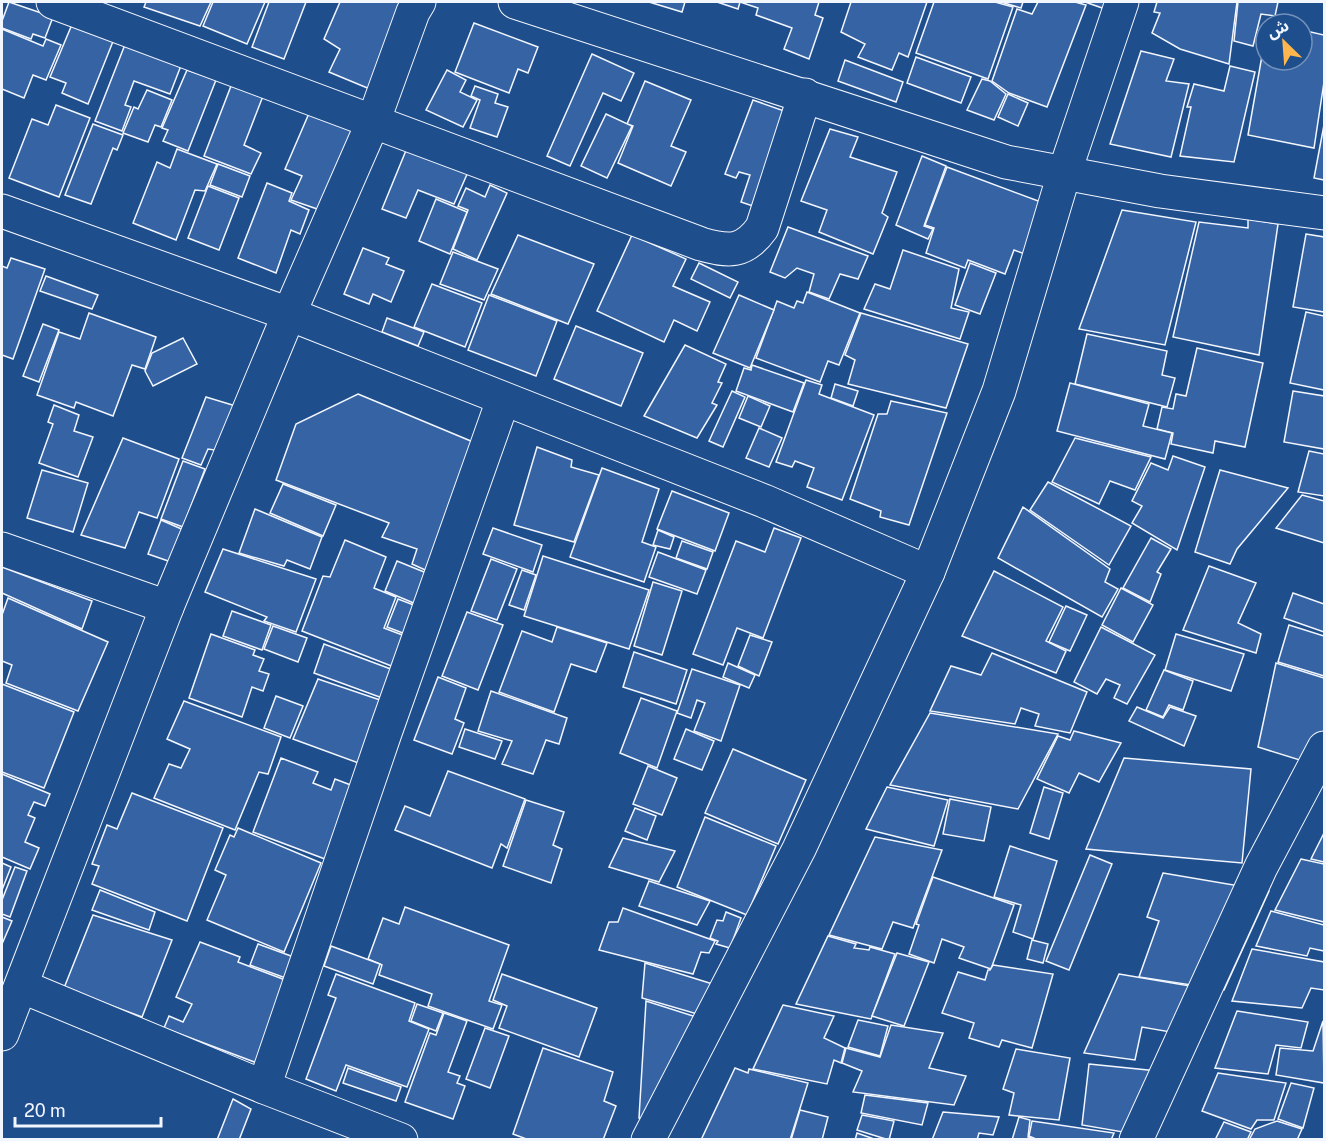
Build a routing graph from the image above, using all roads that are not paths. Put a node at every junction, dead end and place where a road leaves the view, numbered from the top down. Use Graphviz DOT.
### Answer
graph roads {
  1 [pos="52,2"];
  2 [pos="419,2"];
  3 [pos="515,2"];
  4 [pos="1122,2"];
  5 [pos="805,94"];
  6 [pos="373,122"];
  7 [pos="1064,174"];
  8 [pos="2,211"];
  9 [pos="1324,213"];
  10 [pos="289,314"];
  11 [pos="503,400"];
  12 [pos="2,549"];
  13 [pos="928,572"];
  14 [pos="167,608"];
  15 [pos="1324,748"];
  16 [pos="21,986"];
  17 [pos="2,1034"];
  18 [pos="264,1087"];
  19 [pos="401,1140"];
  20 [pos="648,1140"];
  21 [pos="1136,1140"];
  1 -- 6 [label="street"];
  2 -- 6 [label="street"];
  3 -- 5 [label="street"];
  4 -- 7 [label="street"];
  5 -- 6 [label="street"];
  5 -- 7 [label="street"];
  6 -- 10 [label="street"];
  7 -- 9 [label="street"];
  7 -- 13 [label="street"];
  8 -- 10 [label="street"];
  10 -- 11 [label="street"];
  10 -- 14 [label="street"];
  11 -- 13 [label="street"];
  11 -- 18 [label="street"];
  12 -- 14 [label="street"];
  13 -- 20 [label="street"];
  14 -- 16 [label="street"];
  15 -- 21 [label="street"];
  16 -- 17 [label="street"];
  16 -- 18 [label="street"];
  18 -- 19 [label="street"];
}
